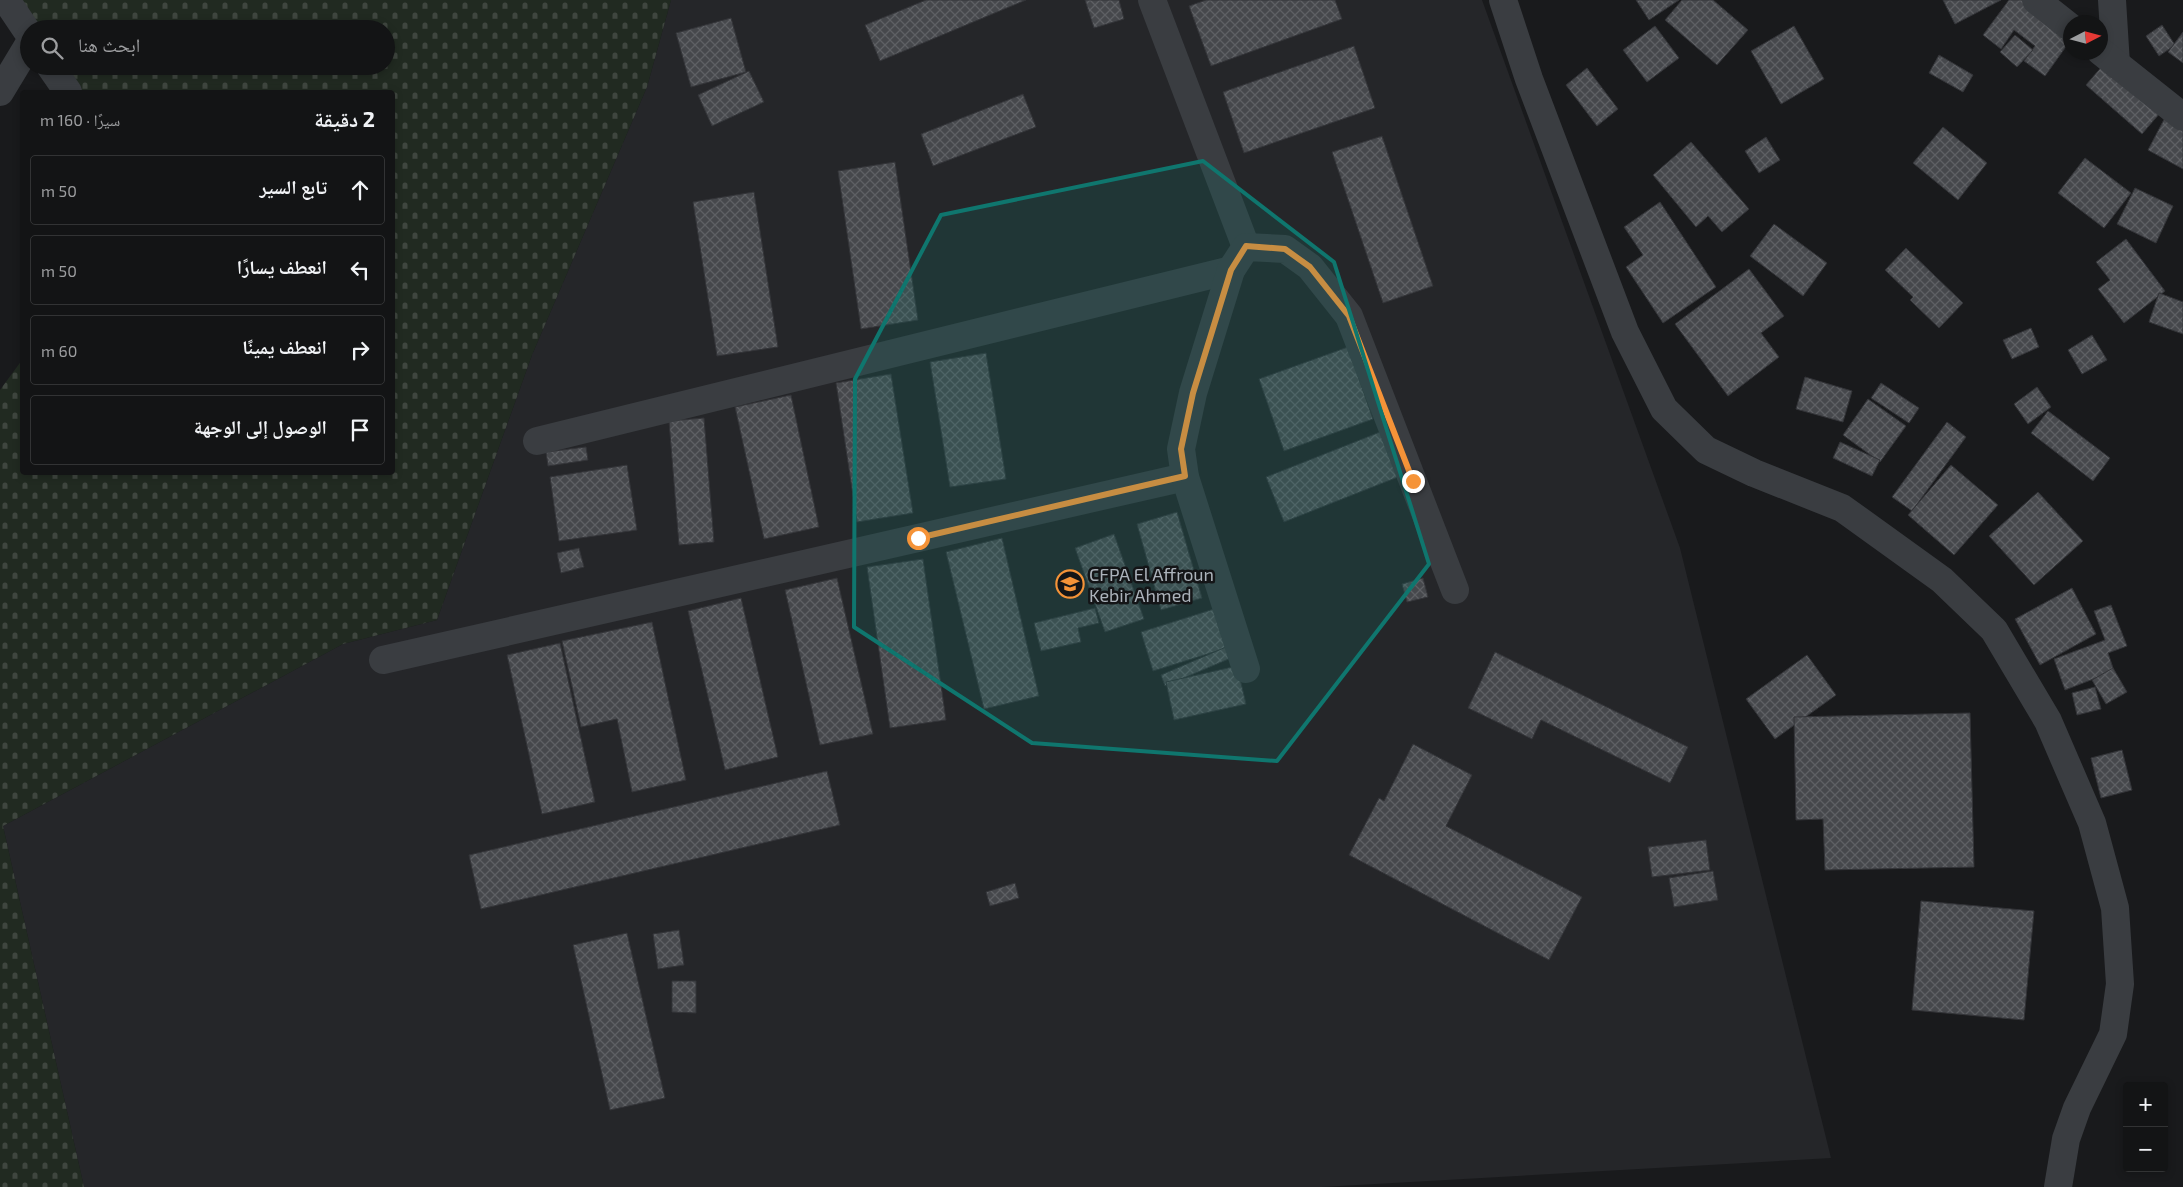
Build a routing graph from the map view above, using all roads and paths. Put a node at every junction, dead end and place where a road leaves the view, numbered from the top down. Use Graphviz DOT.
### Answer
graph roads {
  1 [pos="6,0"];
  2 [pos="1152,0"];
  3 [pos="1503,0"];
  4 [pos="2036,0"];
  5 [pos="2112,0"];
  6 [pos="20,21"];
  7 [pos="2063,21"];
  8 [pos="2108,57"];
  9 [pos="20,59"];
  10 [pos="56,75"];
  11 [pos="67,90"];
  12 [pos="0,92"];
  13 [pos="2183,117"];
  14 [pos="1246,246"];
  15 [pos="1231,270"];
  16 [pos="537,441"];
  17 [pos="1185,476"];
  18 [pos="1455,590"];
  19 [pos="383,660"];
  20 [pos="1246,668"];
  21 [pos="2058,1187"];
  1 -- 6 [label="street"];
  2 -- 14 [label="street"];
  3 -- 21 [label="street"];
  4 -- 7 [label="street"];
  5 -- 8 [label="street"];
  8 -- 13 [label="street"];
  9 -- 12 [label="street"];
  10 -- 11 [label="street"];
  14 -- 15 [label="street"];
  14 -- 18 [label="street"];
  15 -- 16 [label="street"];
  15 -- 17 [label="street"];
  17 -- 19 [label="street"];
  17 -- 20 [label="street"];
}
